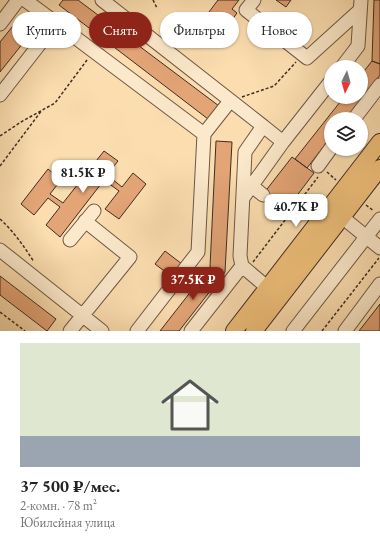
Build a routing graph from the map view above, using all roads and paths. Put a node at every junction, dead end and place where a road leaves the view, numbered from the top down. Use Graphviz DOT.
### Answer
graph roads {
  1 [pos="18,0"];
  2 [pos="25,0"];
  3 [pos="102,0"];
  4 [pos="153,0"];
  5 [pos="254,0"];
  6 [pos="361,5"];
  7 [pos="157,8"];
  8 [pos="41,12"];
  9 [pos="0,24"];
  10 [pos="81,43"];
  11 [pos="37,48"];
  12 [pos="93,52"];
  13 [pos="302,54"];
  14 [pos="347,60"];
  15 [pos="380,85"];
  16 [pos="324,90"];
  17 [pos="0,95"];
  18 [pos="230,101"];
  19 [pos="44,109"];
  20 [pos="359,112"];
  21 [pos="263,126"];
  22 [pos="204,134"];
  23 [pos="0,136"];
  24 [pos="283,142"];
  25 [pos="380,142"];
  26 [pos="327,156"];
  27 [pos="0,166"];
  28 [pos="380,168"];
  29 [pos="320,170"];
  30 [pos="339,182"];
  31 [pos="252,186"];
  32 [pos="263,194"];
  33 [pos="243,198"];
  34 [pos="366,204"];
  35 [pos="289,214"];
  36 [pos="378,216"];
  37 [pos="342,217"];
  38 [pos="0,218"];
  39 [pos="366,237"];
  40 [pos="70,240"];
  41 [pos="380,248"];
  42 [pos="0,250"];
  43 [pos="380,256"];
  44 [pos="34,263"];
  45 [pos="244,268"];
  46 [pos="380,284"];
  47 [pos="268,288"];
  48 [pos="0,312"];
  49 [pos="82,316"];
  50 [pos="25,331"];
  51 [pos="70,331"];
  52 [pos="102,331"];
  53 [pos="136,331"];
  54 [pos="191,331"];
  55 [pos="234,331"];
  56 [pos="254,331"];
  57 [pos="293,331"];
  58 [pos="322,331"];
  59 [pos="345,331"];
  1 -- 9 [label="lane"];
  2 -- 8 [label="lane"];
  3 -- 18 [label="lane"];
  4 -- 7 [label="path"];
  5 -- 13 [label="lane"];
  6 -- 13 [label="lane"];
  6 -- 14 [label="lane"];
  10 -- 12 [label="lane"];
  11 -- 17 [label="lane"];
  12 -- 19 [label="path"];
  12 -- 22 [label="lane"];
  13 -- 18 [label="path"];
  15 -- 20 [label="lane"];
  16 -- 24 [label="lane"];
  18 -- 21 [label="lane"];
  18 -- 22 [label="lane"];
  19 -- 23 [label="path"];
  19 -- 27 [label="path"];
  21 -- 24 [label="lane"];
  21 -- 33 [label="lane"];
  22 -- 53 [label="lane"];
  24 -- 31 [label="lane"];
  25 -- 47 [label="main road"];
  26 -- 29 [label="lane"];
  28 -- 37 [label="main road"];
  29 -- 30 [label="path"];
  29 -- 35 [label="path"];
  31 -- 32 [label="lane"];
  31 -- 33 [label="lane"];
  32 -- 35 [label="path"];
  33 -- 45 [label="lane"];
  34 -- 36 [label="path"];
  35 -- 45 [label="path"];
  36 -- 39 [label="lane"];
  37 -- 39 [label="lane"];
  37 -- 56 [label="main road"];
  38 -- 44 [label="path"];
  39 -- 41 [label="lane"];
  39 -- 57 [label="lane"];
  40 -- 49 [label="lane"];
  42 -- 49 [label="lane"];
  43 -- 58 [label="path"];
  45 -- 47 [label="lane"];
  45 -- 54 [label="lane"];
  46 -- 59 [label="lane"];
  47 -- 55 [label="main road"];
  48 -- 50 [label="path"];
  49 -- 51 [label="lane"];
  49 -- 52 [label="lane"];
}
